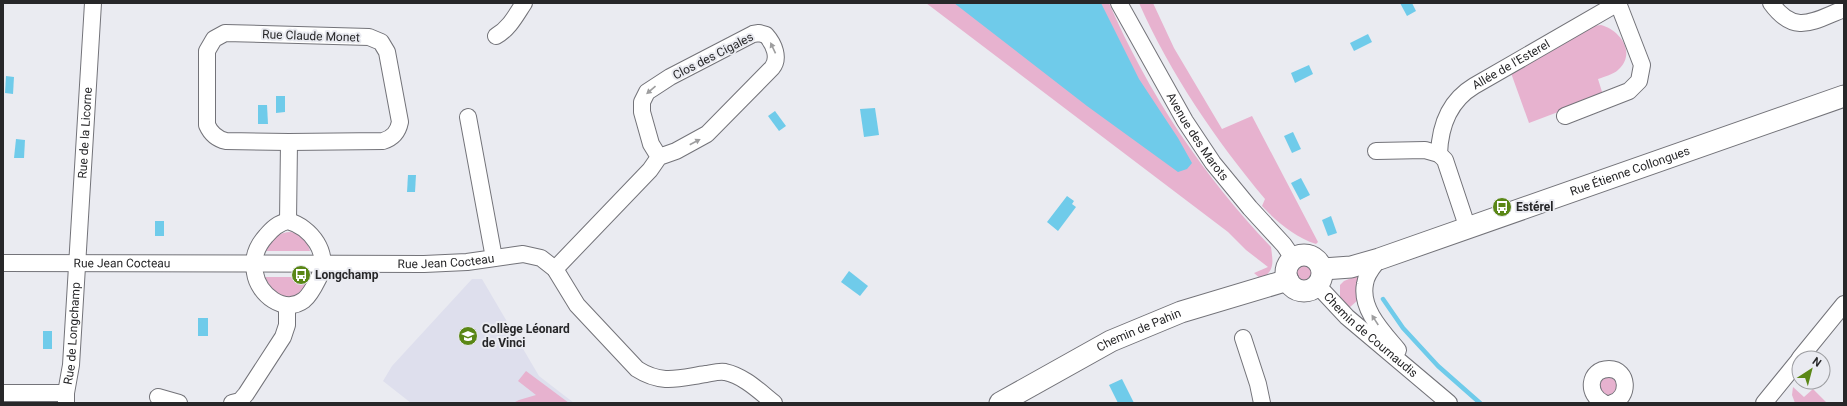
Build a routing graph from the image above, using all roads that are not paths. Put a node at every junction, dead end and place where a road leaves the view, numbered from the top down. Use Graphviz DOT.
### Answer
graph roads {
  1 [pos="93,3"];
  2 [pos="524,3"];
  3 [pos="1119,3"];
  4 [pos="1618,3"];
  5 [pos="1771,3"];
  6 [pos="1844,9"];
  7 [pos="496,36"];
  8 [pos="1844,96"];
  9 [pos="1565,116"];
  10 [pos="468,117"];
  11 [pos="289,142"];
  12 [pos="1376,151"];
  13 [pos="1439,154"];
  14 [pos="659,158"];
  15 [pos="288,221"];
  16 [pos="1468,229"];
  17 [pos="494,258"];
  18 [pos="1294,258"];
  19 [pos="1379,260"];
  20 [pos="3,263"];
  21 [pos="77,263"];
  22 [pos="254,264"];
  23 [pos="324,264"];
  24 [pos="555,269"];
  25 [pos="1320,278"];
  26 [pos="1288,280"];
  27 [pos="1844,304"];
  28 [pos="287,306"];
  29 [pos="1243,338"];
  30 [pos="1807,350"];
  31 [pos="1791,372"];
  32 [pos="1426,383"];
  33 [pos="3,393"];
  34 [pos="158,397"];
  35 [pos="66,398"];
  36 [pos="1623,400"];
  37 [pos="1772,400"];
  38 [pos="179,403"];
  39 [pos="232,403"];
  40 [pos="774,403"];
  41 [pos="1000,403"];
  42 [pos="1262,403"];
  43 [pos="1449,403"];
  44 [pos="1604,403"];
  1 -- 21 [label="street, Rue de la Licorne"];
  2 -- 7 [label="street"];
  3 -- 18 [label="street, Avenue des Marots"];
  4 -- 9 [label="street, Allée de l'Esterel"];
  4 -- 13 [label="street, Allée de l'Esterel"];
  5 -- 6 [label="street"];
  8 -- 16 [label="main road, Rue Étienne Collongues"];
  10 -- 17 [label="street"];
  11 -- 11 [label="street, Rue Claude Monet"];
  11 -- 15 [label="street"];
  12 -- 13 [label="street"];
  13 -- 16 [label="street"];
  14 -- 14 [label="street, Clos des Cigales, one-way"];
  14 -- 24 [label="street, Clos des Cigales"];
  15 -- 22 [label="street"];
  15 -- 23 [label="street"];
  16 -- 19 [label="main road, Rue Étienne Collongues"];
  17 -- 23 [label="street, Rue Jean Cocteau"];
  17 -- 24 [label="street, Rue Jean Cocteau"];
  18 -- 25 [label="main road"];
  18 -- 26 [label="main road"];
  19 -- 25 [label="main road, Rue Étienne Collongues"];
  32 -- 19 [label="street, Chemin de Cournaudis, one-way"];
  20 -- 21 [label="street, Rue Jean Cocteau"];
  21 -- 22 [label="street, Rue Jean Cocteau"];
  21 -- 35 [label="street, Rue de Longchamp"];
  22 -- 23 [label="street, Rue Jean Cocteau"];
  22 -- 28 [label="street"];
  23 -- 28 [label="street"];
  24 -- 40 [label="street, Rue Jean Cocteau"];
  25 -- 26 [label="main road"];
  25 -- 32 [label="street, Chemin de Cournaudis"];
  26 -- 41 [label="main road, Chemin de Pahin"];
  27 -- 30 [label="street"];
  28 -- 39 [label="street"];
  29 -- 42 [label="street"];
  31 -- 37 [label="street"];
  32 -- 43 [label="street, Chemin de Cournaudis"];
  33 -- 35 [label="street"];
  34 -- 38 [label="street"];
  36 -- 44 [label="street"];
}
